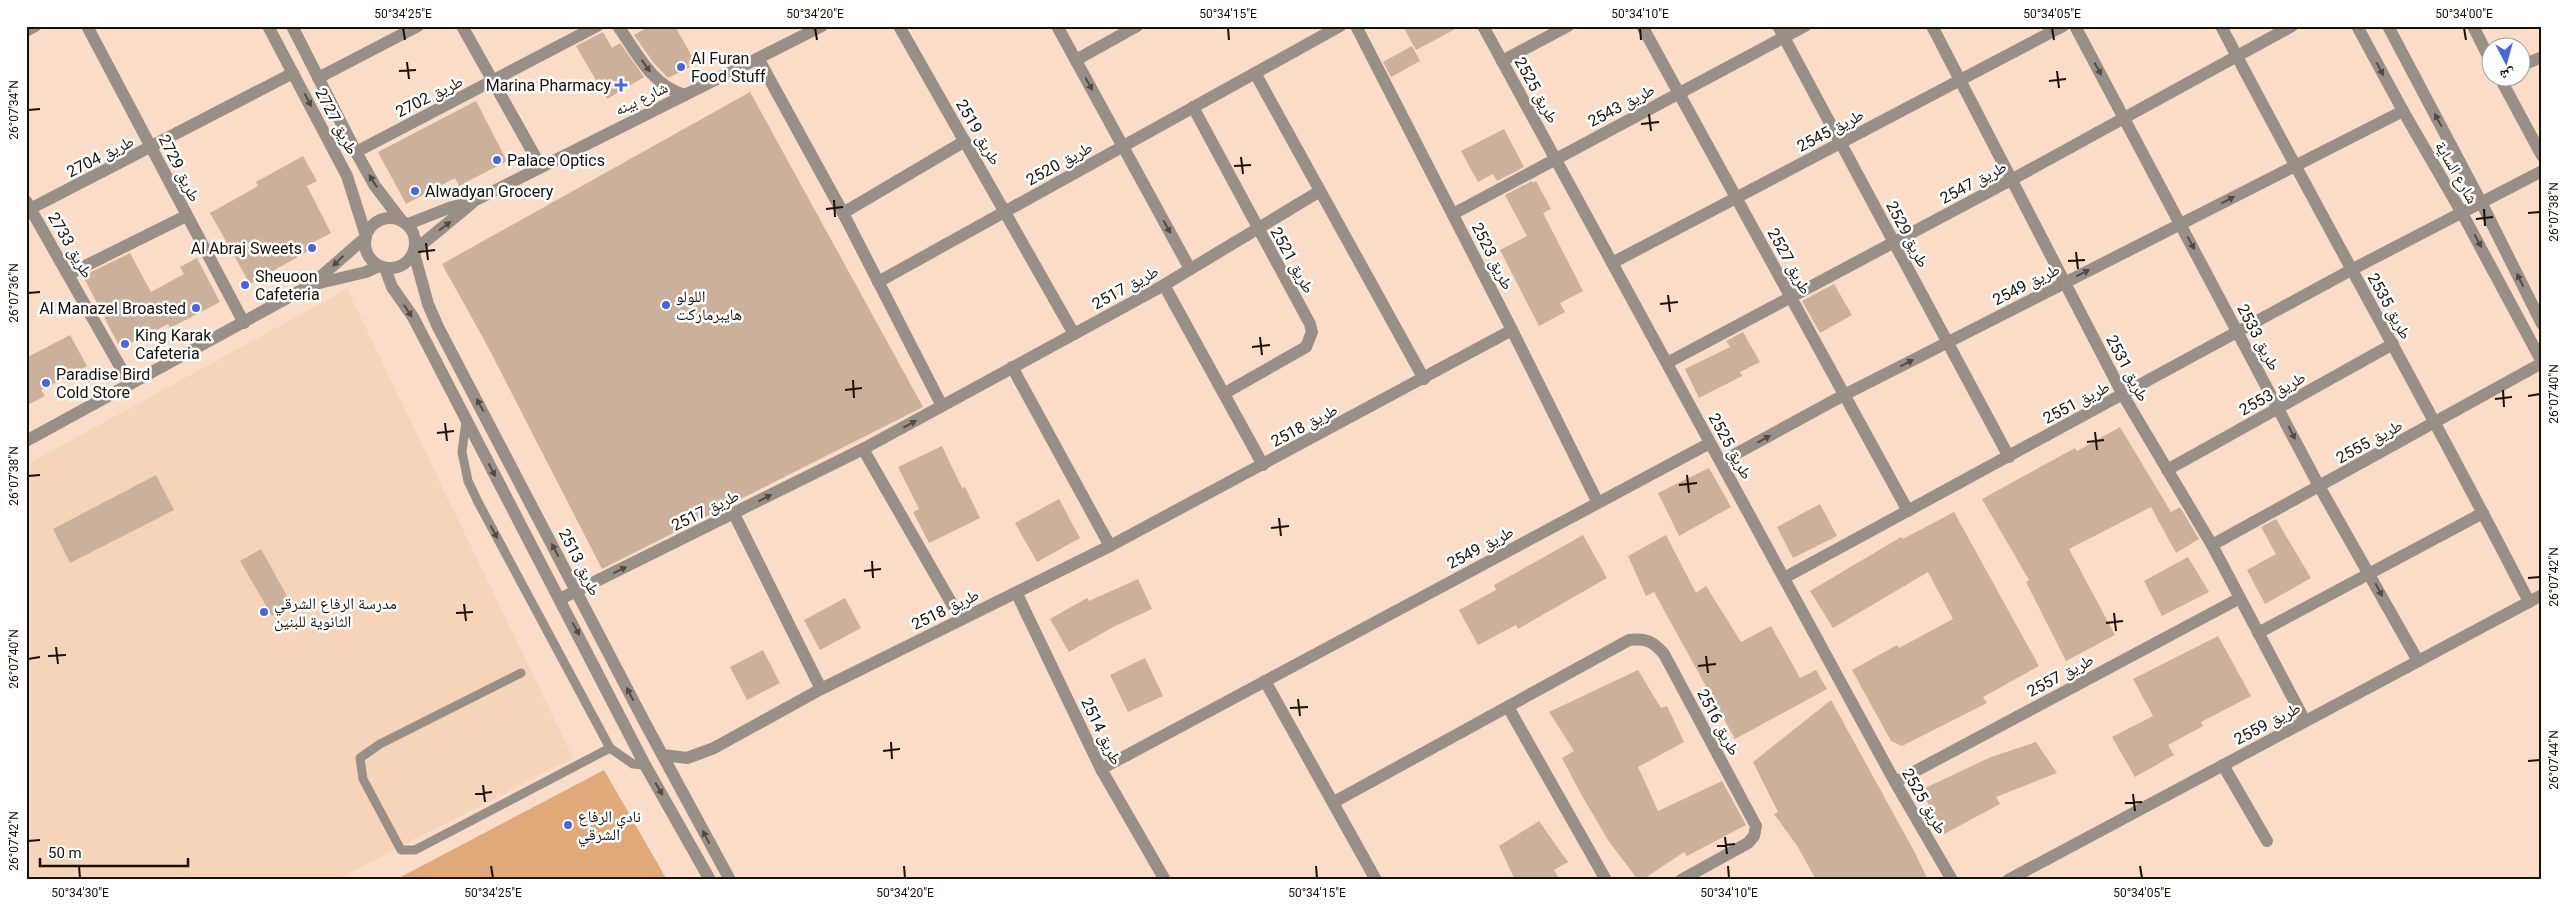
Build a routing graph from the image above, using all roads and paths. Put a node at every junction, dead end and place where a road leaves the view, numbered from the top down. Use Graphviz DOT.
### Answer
graph roads {
  1 [pos="35,26"];
  2 [pos="87,26"];
  3 [pos="268,26"];
  4 [pos="292,26"];
  5 [pos="418,26"];
  6 [pos="462,26"];
  7 [pos="597,26"];
  8 [pos="618,26"];
  9 [pos="822,26"];
  10 [pos="899,26"];
  11 [pos="1057,26"];
  12 [pos="1137,26"];
  13 [pos="1340,26"];
  14 [pos="1356,26"];
  15 [pos="1483,26"];
  16 [pos="1568,26"];
  17 [pos="1642,26"];
  18 [pos="1805,26"];
  19 [pos="1932,26"];
  20 [pos="2063,26"];
  21 [pos="2075,26"];
  22 [pos="2221,26"];
  23 [pos="2292,26"];
  24 [pos="2357,26"];
  25 [pos="2388,26"];
  26 [pos="2472,26"];
  27 [pos="26,31"];
  28 [pos="1781,32"];
  29 [pos="2480,41"];
  30 [pos="2237,56"];
  31 [pos="2542,57"];
  32 [pos="759,60"];
  33 [pos="1076,60"];
  34 [pos="1502,61"];
  35 [pos="2530,62"];
  36 [pos="294,73"];
  37 [pos="1255,73"];
  38 [pos="318,78"];
  39 [pos="492,81"];
  40 [pos="1960,81"];
  41 [pos="2505,88"];
  42 [pos="1679,93"];
  43 [pos="685,95"];
  44 [pos="1193,107"];
  45 [pos="2402,111"];
  46 [pos="2125,118"];
  47 [pos="966,141"];
  48 [pos="1842,142"];
  49 [pos="1123,146"];
  50 [pos="152,147"];
  51 [pos="356,152"];
  52 [pos="2542,156"];
  53 [pos="1555,159"];
  54 [pos="2295,166"];
  55 [pos="541,167"];
  56 [pos="2542,171"];
  57 [pos="2011,180"];
  58 [pos="1320,191"];
  59 [pos="1736,198"];
  60 [pos="474,201"];
  61 [pos="2481,202"];
  62 [pos="28,207"];
  63 [pos="1006,210"];
  64 [pos="843,213"];
  65 [pos="2462,213"];
  66 [pos="1452,214"];
  67 [pos="186,216"];
  68 [pos="404,222"];
  69 [pos="2180,224"];
  70 [pos="1257,229"];
  71 [pos="366,236"];
  72 [pos="1893,243"];
  73 [pos="414,252"];
  74 [pos="1612,262"];
  75 [pos="382,267"];
  76 [pos="1190,269"];
  77 [pos="2351,270"];
  78 [pos="69,274"];
  79 [pos="878,282"];
  80 [pos="2065,282"];
  81 [pos="311,285"];
  82 [pos="1164,285"];
  83 [pos="1791,297"];
  84 [pos="244,324"];
  85 [pos="2542,324"];
  86 [pos="1512,330"];
  87 [pos="2238,332"];
  88 [pos="1074,334"];
  89 [pos="1949,342"];
  90 [pos="2393,344"];
  91 [pos="2542,362"];
  92 [pos="1667,363"];
  93 [pos="1012,367"];
  94 [pos="1424,379"];
  95 [pos="130,384"];
  96 [pos="1225,393"];
  97 [pos="1844,395"];
  98 [pos="2123,395"];
  99 [pos="942,406"];
  100 [pos="2279,408"];
  101 [pos="466,421"];
  102 [pos="2436,423"];
  103 [pos="26,441"];
  104 [pos="1710,443"];
  105 [pos="863,449"];
  106 [pos="2009,457"];
  107 [pos="1721,462"];
  108 [pos="1263,465"];
  109 [pos="2167,470"];
  110 [pos="2319,486"];
  111 [pos="1598,503"];
  112 [pos="1908,511"];
  113 [pos="2483,513"];
  114 [pos="734,514"];
  115 [pos="2212,545"];
  116 [pos="1110,546"];
  117 [pos="2370,573"];
  118 [pos="1784,578"];
  119 [pos="577,591"];
  120 [pos="1017,594"];
  121 [pos="2542,595"];
  122 [pos="2240,598"];
  123 [pos="560,599"];
  124 [pos="2529,602"];
  125 [pos="960,618"];
  126 [pos="2258,633"];
  127 [pos="2418,661"];
  128 [pos="521,673"];
  129 [pos="1265,681"];
  130 [pos="822,689"];
  131 [pos="1508,707"];
  132 [pos="2305,721"];
  133 [pos="610,748"];
  134 [pos="663,755"];
  135 [pos="646,765"];
  136 [pos="2223,765"];
  137 [pos="1102,769"];
  138 [pos="1895,782"];
  139 [pos="1334,802"];
  140 [pos="2267,841"];
  141 [pos="710,880"];
  142 [pos="730,880"];
  143 [pos="1165,880"];
  144 [pos="1376,880"];
  145 [pos="1606,880"];
  146 [pos="1681,880"];
  147 [pos="1952,880"];
  148 [pos="2008,880"];
  1 -- 27 [label="street"];
  2 -- 50 [label="street, طريق 2729"];
  3 -- 36 [label="street, طريق 2727"];
  4 -- 38 [label="street, طريق 2727"];
  5 -- 38 [label="street"];
  6 -- 39 [label="street"];
  7 -- 39 [label="street, طريق 2702"];
  8 -- 43 [label="street, one-way"];
  9 -- 32 [label="street, شارع بينه"];
  10 -- 47 [label="street, طريق 2519"];
  11 -- 33 [label="street"];
  12 -- 33 [label="street"];
  13 -- 37 [label="street, طريق 2520"];
  14 -- 66 [label="street, طريق 2523"];
  15 -- 34 [label="street, طريق 2525"];
  16 -- 34 [label="street"];
  17 -- 42 [label="street, طريق 2527"];
  18 -- 28 [label="street, طريق 2543"];
  19 -- 40 [label="street, طريق 2531"];
  20 -- 40 [label="street, طريق 2545"];
  21 -- 46 [label="street, طريق 2533, one-way"];
  22 -- 30 [label="street, طريق 2535"];
  23 -- 30 [label="street, طريق 2547"];
  24 -- 45 [label="street, شارع الساية, one-way"];
  61 -- 25 [label="street, شارع الساية, one-way"];
  26 -- 29 [label="street"];
  28 -- 42 [label="street, طريق 2543"];
  28 -- 48 [label="street, طريق 2529"];
  30 -- 46 [label="street, طريق 2547"];
  30 -- 54 [label="street, طريق 2535"];
  31 -- 35 [label="street"];
  32 -- 43 [label="street, شارع بينه"];
  32 -- 64 [label="street"];
  33 -- 49 [label="street, one-way"];
  34 -- 53 [label="street, طريق 2525"];
  36 -- 50 [label="street, طريق 2704"];
  36 -- 71 [label="street, طريق 2727, one-way"];
  37 -- 44 [label="street, طريق 2520"];
  37 -- 58 [label="street"];
  38 -- 51 [label="street, طريق 2727"];
  39 -- 51 [label="street, طريق 2702"];
  39 -- 55 [label="street"];
  40 -- 48 [label="street, طريق 2545"];
  40 -- 57 [label="street, طريق 2531"];
  41 -- 52 [label="street"];
  42 -- 53 [label="street, طريق 2543"];
  42 -- 59 [label="street, طريق 2527"];
  43 -- 55 [label="street, شارع بينه"];
  44 -- 49 [label="street, طريق 2520"];
  44 -- 70 [label="street, طريق 2521"];
  45 -- 54 [label="street, طريق 2549"];
  45 -- 65 [label="street, شارع الساية"];
  46 -- 57 [label="street, طريق 2547"];
  46 -- 69 [label="street, طريق 2533"];
  47 -- 63 [label="street, طريق 2519"];
  47 -- 64 [label="street"];
  48 -- 59 [label="street, طريق 2545"];
  48 -- 72 [label="street, طريق 2529"];
  49 -- 63 [label="street, طريق 2520"];
  49 -- 76 [label="street, one-way"];
  50 -- 62 [label="street, طريق 2704"];
  50 -- 67 [label="street, طريق 2729"];
  68 -- 51 [label="street, طريق 2727, one-way"];
  53 -- 66 [label="street, طريق 2543"];
  53 -- 74 [label="street, طريق 2525"];
  69 -- 54 [label="street, طريق 2549, one-way"];
  54 -- 77 [label="street, طريق 2535"];
  55 -- 60 [label="street, شارع بينه"];
  56 -- 61 [label="street, طريق 2551"];
  57 -- 72 [label="street, طريق 2547"];
  57 -- 80 [label="street, طريق 2531"];
  58 -- 70 [label="street, طريق 2517"];
  58 -- 94 [label="street"];
  59 -- 74 [label="street, طريق 2545"];
  59 -- 83 [label="street, طريق 2527"];
  60 -- 68 [label="street, شارع بينه"];
  73 -- 60 [label="street, شارع بينه, one-way"];
  61 -- 65 [label="street, طريق 2551"];
  85 -- 61 [label="street, شارع الساية, one-way"];
  62 -- 78 [label="street, طريق 2733"];
  63 -- 79 [label="street, طريق 2520"];
  63 -- 88 [label="street, طريق 2519"];
  64 -- 79 [label="street"];
  65 -- 77 [label="street, طريق 2551"];
  65 -- 91 [label="street, شارع الساية, one-way"];
  66 -- 86 [label="street, طريق 2523"];
  67 -- 78 [label="street"];
  67 -- 84 [label="street, طريق 2729"];
  68 -- 71 [label="street"];
  68 -- 73 [label="street"];
  80 -- 69 [label="street, طريق 2549, one-way"];
  69 -- 87 [label="street, طريق 2533, one-way"];
  70 -- 76 [label="street, طريق 2517"];
  70 -- 96 [label="street, طريق 2521"];
  71 -- 75 [label="street"];
  71 -- 81 [label="street, one-way"];
  72 -- 83 [label="street, طريق 2547"];
  72 -- 89 [label="street, طريق 2529"];
  73 -- 75 [label="street"];
  119 -- 73 [label="street, طريق 2513, one-way"];
  74 -- 92 [label="street, طريق 2525"];
  75 -- 81 [label="street"];
  75 -- 101 [label="street, one-way"];
  76 -- 82 [label="street, طريق 2517"];
  77 -- 87 [label="street, طريق 2551"];
  77 -- 90 [label="street, طريق 2535"];
  78 -- 95 [label="street, طريق 2733"];
  79 -- 99 [label="street"];
  80 -- 89 [label="street, طريق 2549"];
  80 -- 98 [label="street, طريق 2531"];
  81 -- 84 [label="street"];
  82 -- 88 [label="street, طريق 2517"];
  82 -- 96 [label="street"];
  83 -- 92 [label="street, طريق 2547"];
  83 -- 97 [label="street, طريق 2527"];
  84 -- 95 [label="street"];
  86 -- 94 [label="street, طريق 2518"];
  86 -- 111 [label="street, طريق 2523"];
  87 -- 98 [label="street, طريق 2551"];
  87 -- 100 [label="street, طريق 2533"];
  88 -- 93 [label="street, طريق 2517"];
  97 -- 89 [label="street, طريق 2549, one-way"];
  89 -- 106 [label="street, طريق 2529"];
  90 -- 100 [label="street, طريق 2553"];
  90 -- 102 [label="street, طريق 2535"];
  91 -- 102 [label="street, طريق 2555"];
  92 -- 104 [label="street, طريق 2525"];
  93 -- 99 [label="street, طريق 2517"];
  93 -- 116 [label="street"];
  94 -- 108 [label="street, طريق 2518"];
  95 -- 103 [label="street"];
  96 -- 108 [label="street"];
  107 -- 97 [label="street, طريق 2549, one-way"];
  97 -- 112 [label="street, طريق 2527"];
  98 -- 106 [label="street, طريق 2551"];
  98 -- 109 [label="street, طريق 2531"];
  105 -- 99 [label="street, طريق 2517, one-way"];
  100 -- 109 [label="street, طريق 2553"];
  100 -- 110 [label="street, طريق 2533, one-way"];
  101 -- 123 [label="street, one-way"];
  101 -- 133 [label="lane, one-way"];
  102 -- 110 [label="street, طريق 2555"];
  102 -- 113 [label="street, طريق 2535"];
  104 -- 107 [label="street, طريق 2525"];
  104 -- 111 [label="street, طريق 2549"];
  114 -- 105 [label="street, طريق 2517, one-way"];
  105 -- 125 [label="street"];
  106 -- 112 [label="street, طريق 2551"];
  107 -- 118 [label="street, طريق 2525"];
  108 -- 116 [label="street, طريق 2518"];
  109 -- 115 [label="street, طريق 2531"];
  110 -- 115 [label="street, طريق 2555"];
  110 -- 117 [label="street, طريق 2533"];
  111 -- 129 [label="street, طريق 2549"];
  112 -- 118 [label="street, طريق 2551"];
  113 -- 117 [label="street"];
  113 -- 124 [label="street, طريق 2535"];
  119 -- 114 [label="street, طريق 2517, one-way"];
  114 -- 130 [label="street"];
  115 -- 122 [label="street, طريق 2531"];
  116 -- 120 [label="street, طريق 2518"];
  117 -- 126 [label="street"];
  117 -- 127 [label="street, طريق 2533, one-way"];
  118 -- 138 [label="street, طريق 2525"];
  119 -- 123 [label="street, طريق 2517"];
  134 -- 119 [label="street, طريق 2513, one-way"];
  120 -- 125 [label="street, طريق 2518"];
  120 -- 137 [label="street, طريق 2514"];
  121 -- 124 [label="street, طريق 2559"];
  122 -- 126 [label="street, طريق 2531"];
  122 -- 138 [label="street, طريق 2557"];
  123 -- 135 [label="street, one-way"];
  124 -- 127 [label="street, طريق 2559"];
  125 -- 130 [label="street, طريق 2518"];
  126 -- 132 [label="street, طريق 2531"];
  127 -- 132 [label="street, طريق 2559"];
  128 -- 133 [label="lane"];
  129 -- 137 [label="street, طريق 2549"];
  129 -- 139 [label="street"];
  130 -- 134 [label="street, طريق 2518"];
  131 -- 139 [label="street, طريق 2516"];
  131 -- 145 [label="street"];
  131 -- 146 [label="street, طريق 2516"];
  132 -- 136 [label="street, طريق 2559"];
  133 -- 135 [label="lane"];
  142 -- 134 [label="street, طريق 2513, one-way"];
  135 -- 141 [label="street, one-way"];
  136 -- 140 [label="street"];
  136 -- 148 [label="street, طريق 2559"];
  137 -- 143 [label="street, طريق 2514"];
  138 -- 147 [label="street, طريق 2525"];
  139 -- 144 [label="street"];
}
